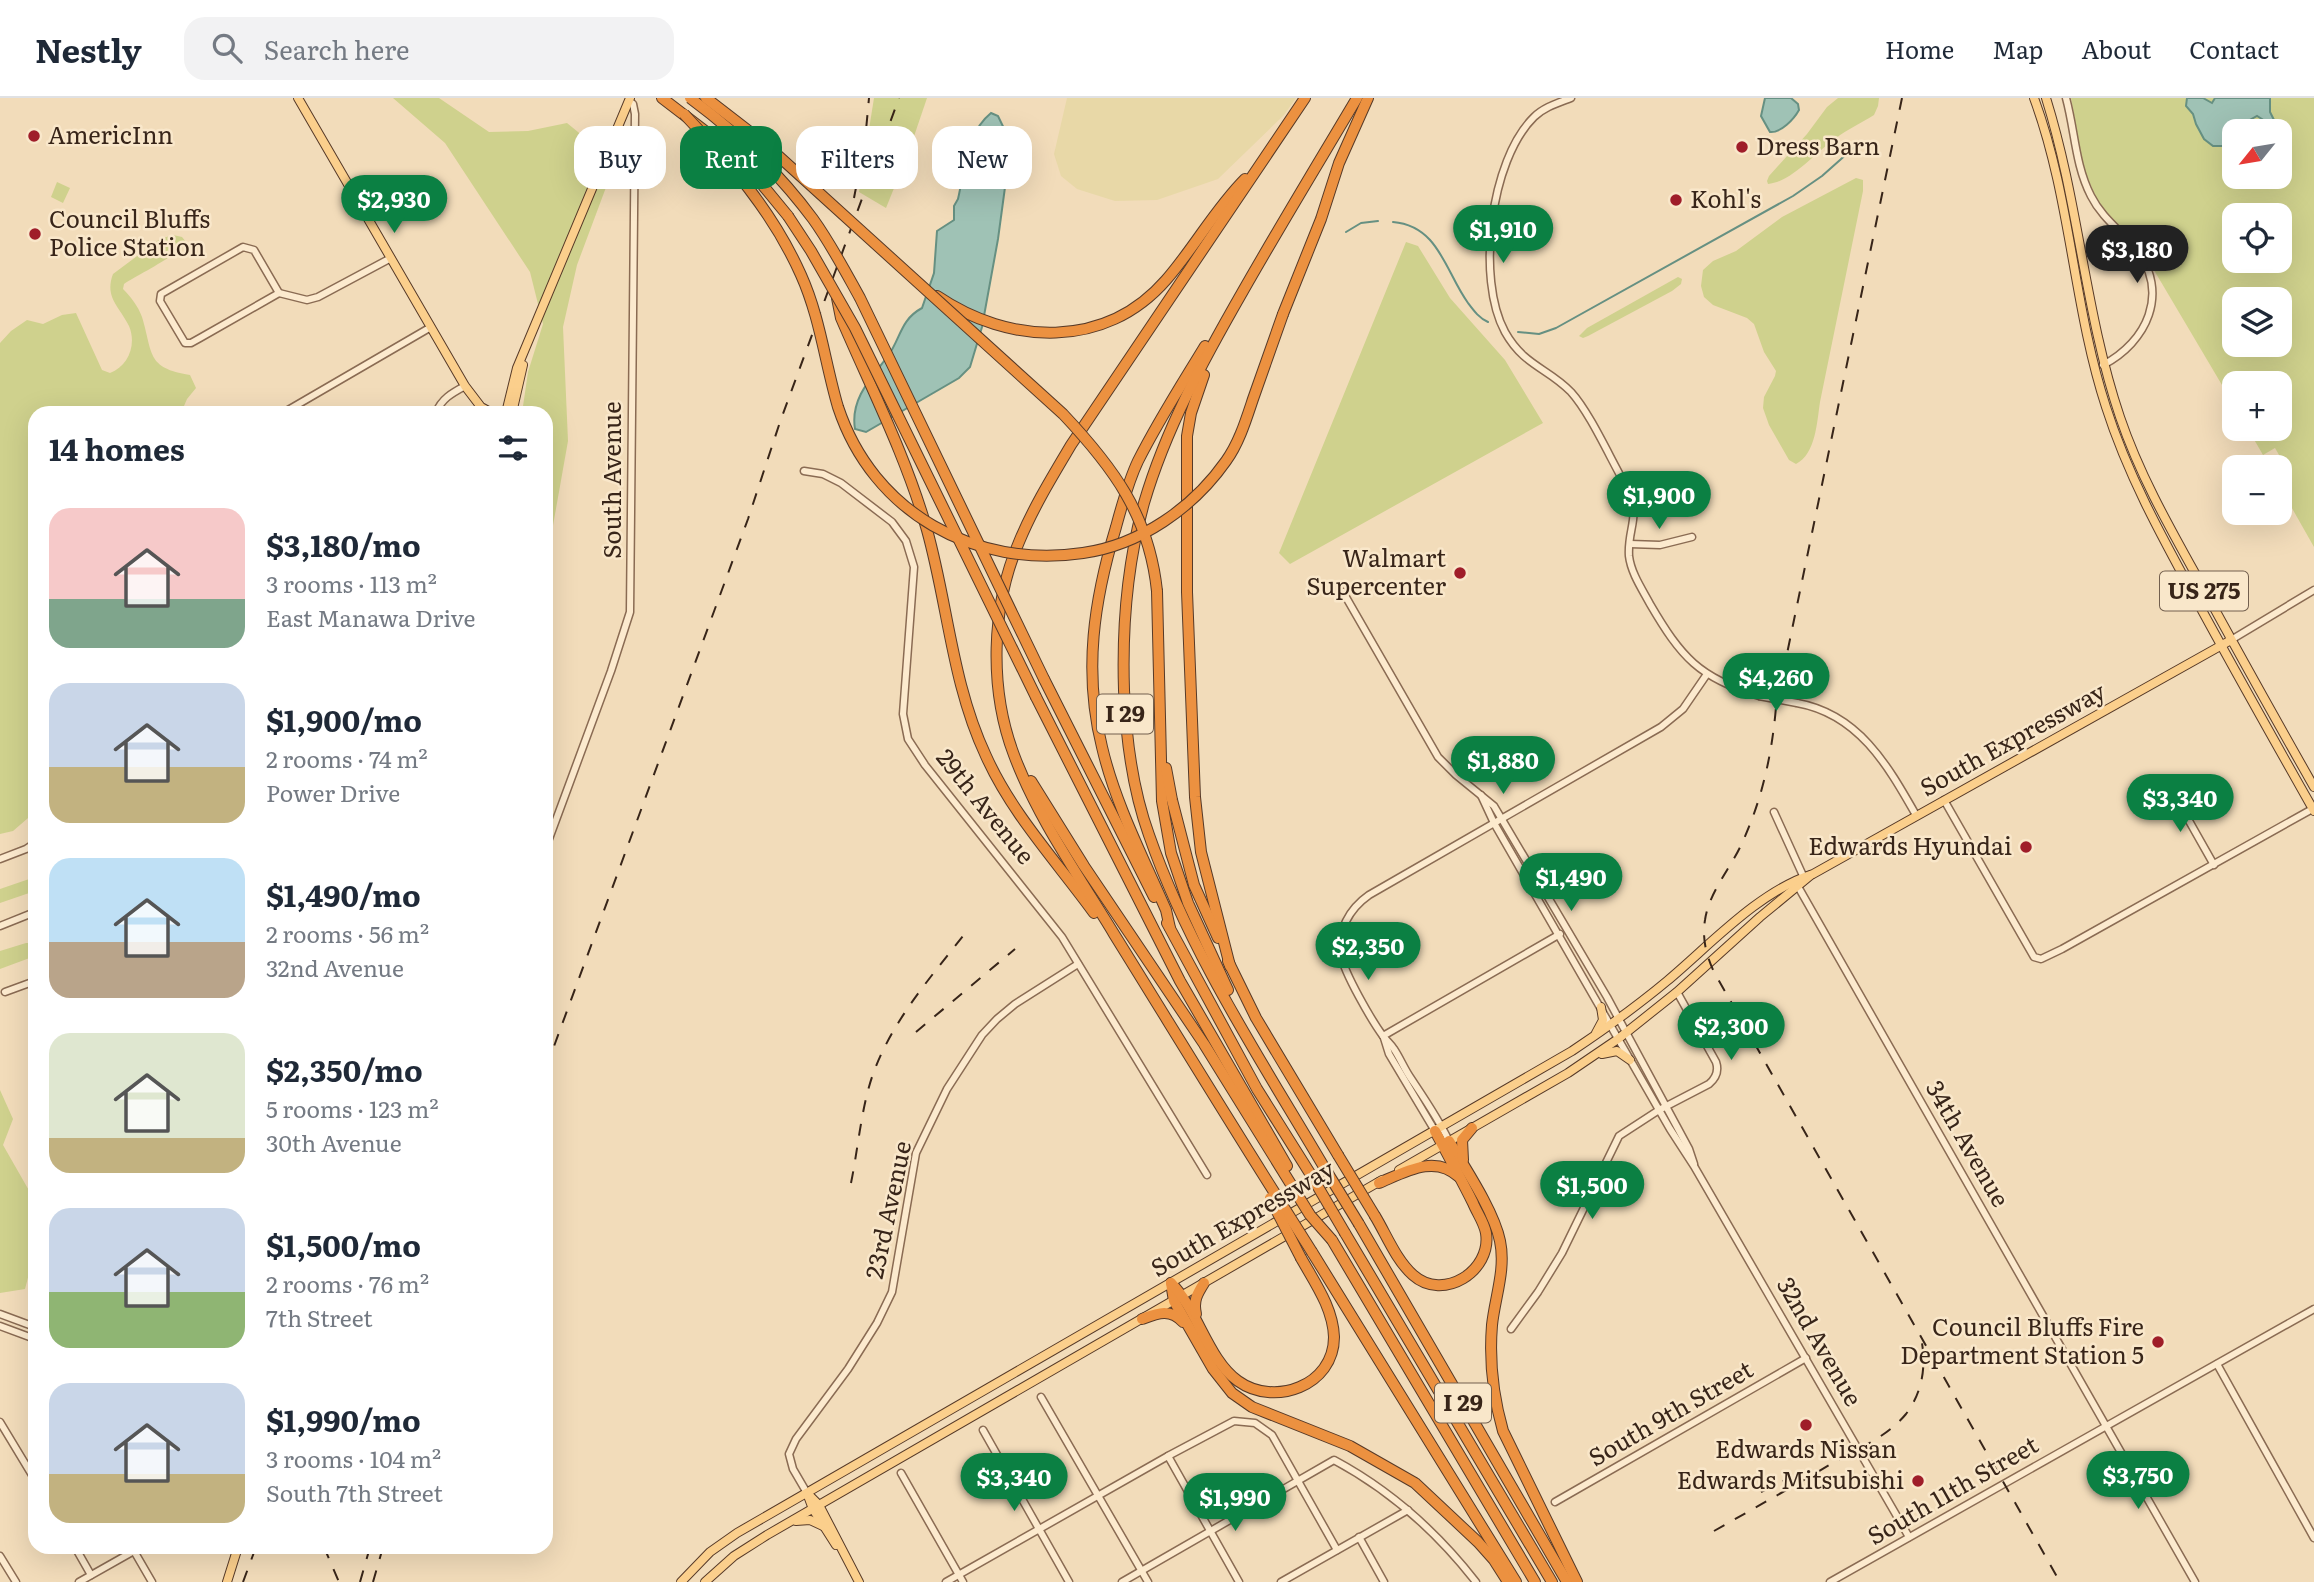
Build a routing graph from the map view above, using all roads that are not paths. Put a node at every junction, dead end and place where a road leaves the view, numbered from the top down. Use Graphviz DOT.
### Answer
graph roads {
  1 [pos="298,98"];
  2 [pos="662,98"];
  3 [pos="690,98"];
  4 [pos="706,98"];
  5 [pos="1305,98"];
  6 [pos="1357,98"];
  7 [pos="1368,98"];
  8 [pos="1572,98"];
  9 [pos="2034,98"];
  10 [pos="2046,98"];
  11 [pos="2066,98"];
  12 [pos="629,99"];
  13 [pos="684,114"];
  14 [pos="1263,161"];
  15 [pos="391,258"];
  16 [pos="920,284"];
  17 [pos="835,291"];
  18 [pos="1243,291"];
  19 [pos="279,293"];
  20 [pos="1225,322"];
  21 [pos="431,327"];
  22 [pos="527,345"];
  23 [pos="2105,364"];
  24 [pos="2095,369"];
  25 [pos="465,386"];
  26 [pos="508,402"];
  27 [pos="295,406"];
  28 [pos="439,406"];
  29 [pos="473,406"];
  30 [pos="480,406"];
  31 [pos="504,406"];
  32 [pos="507,406"];
  33 [pos="514,406"];
  34 [pos="804,471"];
  35 [pos="1692,537"];
  36 [pos="1630,544"];
  37 [pos="2314,590"];
  38 [pos="1343,592"];
  39 [pos="2231,640"];
  40 [pos="2221,645"];
  41 [pos="1707,674"];
  42 [pos="1000,695"];
  43 [pos="1161,736"];
  44 [pos="2314,787"];
  45 [pos="2171,789"];
  46 [pos="1944,800"];
  47 [pos="2314,810"];
  48 [pos="1774,812"];
  49 [pos="1916,816"];
  50 [pos="1498,821"];
  51 [pos="553,828"];
  52 [pos="28,848"];
  53 [pos="0,859"];
  54 [pos="2214,866"];
  55 [pos="1801,882"];
  56 [pos="28,915"];
  57 [pos="0,926"];
  58 [pos="1170,928"];
  59 [pos="1566,930"];
  60 [pos="1559,934"];
  61 [pos="1078,964"];
  62 [pos="1230,966"];
  63 [pos="1141,978"];
  64 [pos="28,984"];
  65 [pos="5,992"];
  66 [pos="1677,992"];
  67 [pos="1601,1007"];
  68 [pos="1615,1022"];
  69 [pos="1383,1036"];
  70 [pos="1622,1036"];
  71 [pos="1588,1041"];
  72 [pos="1589,1059"];
  73 [pos="1630,1060"];
  74 [pos="1279,1091"];
  75 [pos="1663,1108"];
  76 [pos="1472,1128"];
  77 [pos="1439,1129"];
  78 [pos="1446,1143"];
  79 [pos="1207,1175"];
  80 [pos="1466,1178"];
  81 [pos="1379,1183"];
  82 [pos="1295,1184"];
  83 [pos="1273,1196"];
  84 [pos="1171,1283"];
  85 [pos="1204,1283"];
  86 [pos="1178,1298"];
  87 [pos="2314,1309"];
  88 [pos="0,1314"];
  89 [pos="1142,1319"];
  90 [pos="28,1324"];
  91 [pos="0,1326"];
  92 [pos="1511,1329"];
  93 [pos="1199,1335"];
  94 [pos="28,1336"];
  95 [pos="1806,1358"];
  96 [pos="2217,1364"];
  97 [pos="1041,1397"];
  98 [pos="0,1422"];
  99 [pos="2106,1426"];
  100 [pos="983,1430"];
  101 [pos="1168,1456"];
  102 [pos="28,1468"];
  103 [pos="901,1473"];
  104 [pos="1298,1481"];
  105 [pos="842,1491"];
  106 [pos="807,1493"];
  107 [pos="1098,1495"];
  108 [pos="1555,1502"];
  109 [pos="816,1507"];
  110 [pos="1408,1510"];
  111 [pos="783,1525"];
  112 [pos="828,1527"];
  113 [pos="1039,1530"];
  114 [pos="1211,1531"];
  115 [pos="1359,1537"];
  116 [pos="1909,1538"];
  117 [pos="2314,1538"];
  118 [pos="1337,1550"];
  119 [pos="79,1554"];
  120 [pos="128,1554"];
  121 [pos="140,1554"];
  122 [pos="235,1554"];
  123 [pos="0,1556"];
  124 [pos="1142,1571"];
  125 [pos="92,1575"];
  126 [pos="959,1575"];
  127 [pos="1472,1581"];
  128 [pos="16,1582"];
  129 [pos="79,1582"];
  130 [pos="152,1582"];
  131 [pos="227,1582"];
  132 [pos="681,1582"];
  133 [pos="705,1582"];
  134 [pos="859,1582"];
  135 [pos="946,1582"];
  136 [pos="963,1582"];
  137 [pos="1069,1582"];
  138 [pos="1122,1582"];
  139 [pos="1148,1582"];
  140 [pos="1240,1582"];
  141 [pos="1281,1582"];
  142 [pos="1384,1582"];
  143 [pos="1508,1582"];
  144 [pos="1516,1582"];
  145 [pos="1535,1582"];
  146 [pos="1552,1582"];
  147 [pos="1567,1582"];
  148 [pos="1577,1582"];
  149 [pos="1830,1582"];
  150 [pos="2195,1582"];
  1 -- 15 [label="main road"];
  2 -- 13 [label="highway"];
  3 -- 58 [label="highway, bridge"];
  4 -- 16 [label="highway, bridge"];
  5 -- 14 [label="highway, I 29"];
  6 -- 18 [label="highway, I 29"];
  7 -- 13 [label="highway, bridge"];
  8 -- 36 [label="street"];
  9 -- 24 [label="main road, US 275"];
  10 -- 23 [label="main road, US 275"];
  11 -- 23 [label="street"];
  12 -- 22 [label="main road"];
  12 -- 51 [label="street, South Avenue"];
  13 -- 17 [label="highway, bridge"];
  14 -- 16 [label="highway, bridge"];
  14 -- 42 [label="highway, I 29"];
  15 -- 19 [label="street"];
  15 -- 21 [label="main road"];
  16 -- 43 [label="highway, bridge"];
  17 -- 63 [label="highway, bridge"];
  17 -- 82 [label="highway, bridge"];
  18 -- 20 [label="highway, I 29"];
  18 -- 58 [label="highway"];
  19 -- 19 [label="street"];
  20 -- 62 [label="highway"];
  20 -- 74 [label="highway, I 29"];
  21 -- 25 [label="main road"];
  21 -- 27 [label="street"];
  22 -- 26 [label="main road"];
  22 -- 33 [label="main road"];
  23 -- 24 [label="street"];
  23 -- 39 [label="main road, US 275"];
  24 -- 40 [label="main road, US 275"];
  25 -- 28 [label="street"];
  25 -- 29 [label="main road"];
  25 -- 30 [label="main road"];
  26 -- 31 [label="main road"];
  26 -- 32 [label="main road"];
  34 -- 61 [label="street, 29th Avenue"];
  35 -- 36 [label="street"];
  36 -- 41 [label="street"];
  37 -- 39 [label="street"];
  38 -- 50 [label="street, 32nd Avenue"];
  39 -- 40 [label="main road, South Expressway"];
  39 -- 44 [label="main road, US 275"];
  40 -- 46 [label="main road, South Expressway"];
  40 -- 47 [label="main road, US 275"];
  41 -- 49 [label="street, bridge"];
  41 -- 50 [label="street"];
  42 -- 63 [label="highway, I 29"];
  42 -- 82 [label="highway"];
  43 -- 62 [label="highway"];
  43 -- 74 [label="highway"];
  45 -- 54 [label="street"];
  46 -- 49 [label="main road, South Expressway"];
  46 -- 54 [label="street"];
  47 -- 54 [label="street"];
  48 -- 55 [label="street, 34th Avenue"];
  49 -- 55 [label="main road, South Expressway"];
  50 -- 59 [label="street, 32nd Avenue"];
  50 -- 60 [label="street, 32nd Avenue"];
  50 -- 69 [label="street"];
  52 -- 53 [label="street"];
  55 -- 66 [label="main road, South Expressway"];
  55 -- 68 [label="main road, South Expressway"];
  55 -- 99 [label="street, 34th Avenue"];
  56 -- 57 [label="street"];
  58 -- 146 [label="highway, bridge"];
  59 -- 60 [label="street"];
  59 -- 68 [label="street, 32nd Avenue"];
  60 -- 67 [label="street, 32nd Avenue"];
  60 -- 69 [label="street"];
  61 -- 79 [label="street, 29th Avenue"];
  61 -- 106 [label="street, 23rd Avenue"];
  62 -- 80 [label="highway, bridge"];
  63 -- 83 [label="highway, I 29"];
  64 -- 65 [label="street"];
  66 -- 70 [label="main road, South Expressway"];
  66 -- 75 [label="street"];
  67 -- 68 [label="street, 32nd Avenue"];
  67 -- 71 [label="main road"];
  68 -- 70 [label="street, 32nd Avenue"];
  68 -- 71 [label="main road, South Expressway"];
  69 -- 77 [label="street"];
  70 -- 72 [label="main road, South Expressway"];
  70 -- 73 [label="street, 32nd Avenue"];
  70 -- 75 [label="street, 32nd Avenue"];
  71 -- 77 [label="main road, South Expressway"];
  72 -- 73 [label="main road"];
  72 -- 76 [label="main road, South Expressway"];
  73 -- 75 [label="street, 32nd Avenue"];
  74 -- 147 [label="highway, I 29, bridge"];
  75 -- 92 [label="street"];
  75 -- 95 [label="street, 32nd Avenue"];
  76 -- 78 [label="main road, South Expressway"];
  76 -- 80 [label="highway"];
  77 -- 78 [label="highway"];
  77 -- 84 [label="main road, South Expressway"];
  78 -- 80 [label="highway"];
  78 -- 81 [label="main road, South Expressway"];
  80 -- 81 [label="highway"];
  80 -- 148 [label="highway"];
  81 -- 85 [label="main road, South Expressway"];
  82 -- 145 [label="highway, bridge"];
  83 -- 93 [label="highway, bridge"];
  83 -- 144 [label="highway, I 29, bridge"];
  84 -- 86 [label="highway"];
  84 -- 106 [label="main road, South Expressway"];
  85 -- 86 [label="main road, South Expressway"];
  85 -- 93 [label="highway"];
  86 -- 89 [label="main road, South Expressway"];
  86 -- 93 [label="highway"];
  87 -- 96 [label="street, South 11th Street"];
  88 -- 90 [label="street"];
  89 -- 93 [label="highway"];
  89 -- 105 [label="main road, South Expressway"];
  91 -- 94 [label="street"];
  93 -- 143 [label="highway"];
  95 -- 108 [label="street, South 9th Street"];
  95 -- 116 [label="street, 32nd Avenue"];
  96 -- 99 [label="street, South 11th Street"];
  96 -- 117 [label="street"];
  97 -- 107 [label="street"];
  98 -- 102 [label="street"];
  99 -- 116 [label="street, South 11th Street"];
  99 -- 150 [label="street, 34th Avenue"];
  100 -- 113 [label="street"];
  101 -- 104 [label="street"];
  101 -- 107 [label="street"];
  101 -- 114 [label="street"];
  103 -- 126 [label="street"];
  104 -- 110 [label="street"];
  104 -- 114 [label="street"];
  104 -- 118 [label="street"];
  105 -- 109 [label="main road, South Expressway"];
  105 -- 112 [label="main road"];
  106 -- 109 [label="main road, 23rd Avenue"];
  106 -- 132 [label="main road, South Expressway"];
  107 -- 113 [label="street"];
  107 -- 124 [label="street"];
  109 -- 111 [label="main road, South Expressway"];
  109 -- 112 [label="main road, 23rd Avenue"];
  110 -- 115 [label="street"];
  110 -- 127 [label="street"];
  111 -- 112 [label="main road"];
  111 -- 133 [label="main road, South Expressway"];
  112 -- 134 [label="main road, 23rd Avenue"];
  113 -- 126 [label="street"];
  113 -- 137 [label="street"];
  114 -- 124 [label="street"];
  114 -- 140 [label="street"];
  115 -- 118 [label="street"];
  115 -- 142 [label="street"];
  116 -- 149 [label="street, South 11th Street"];
  118 -- 141 [label="street"];
  119 -- 125 [label="street"];
  120 -- 125 [label="street"];
  121 -- 130 [label="street"];
  122 -- 131 [label="main road"];
  123 -- 128 [label="street"];
  124 -- 138 [label="street"];
  124 -- 139 [label="street"];
  125 -- 129 [label="street"];
  126 -- 135 [label="street"];
  126 -- 136 [label="street"];
}
